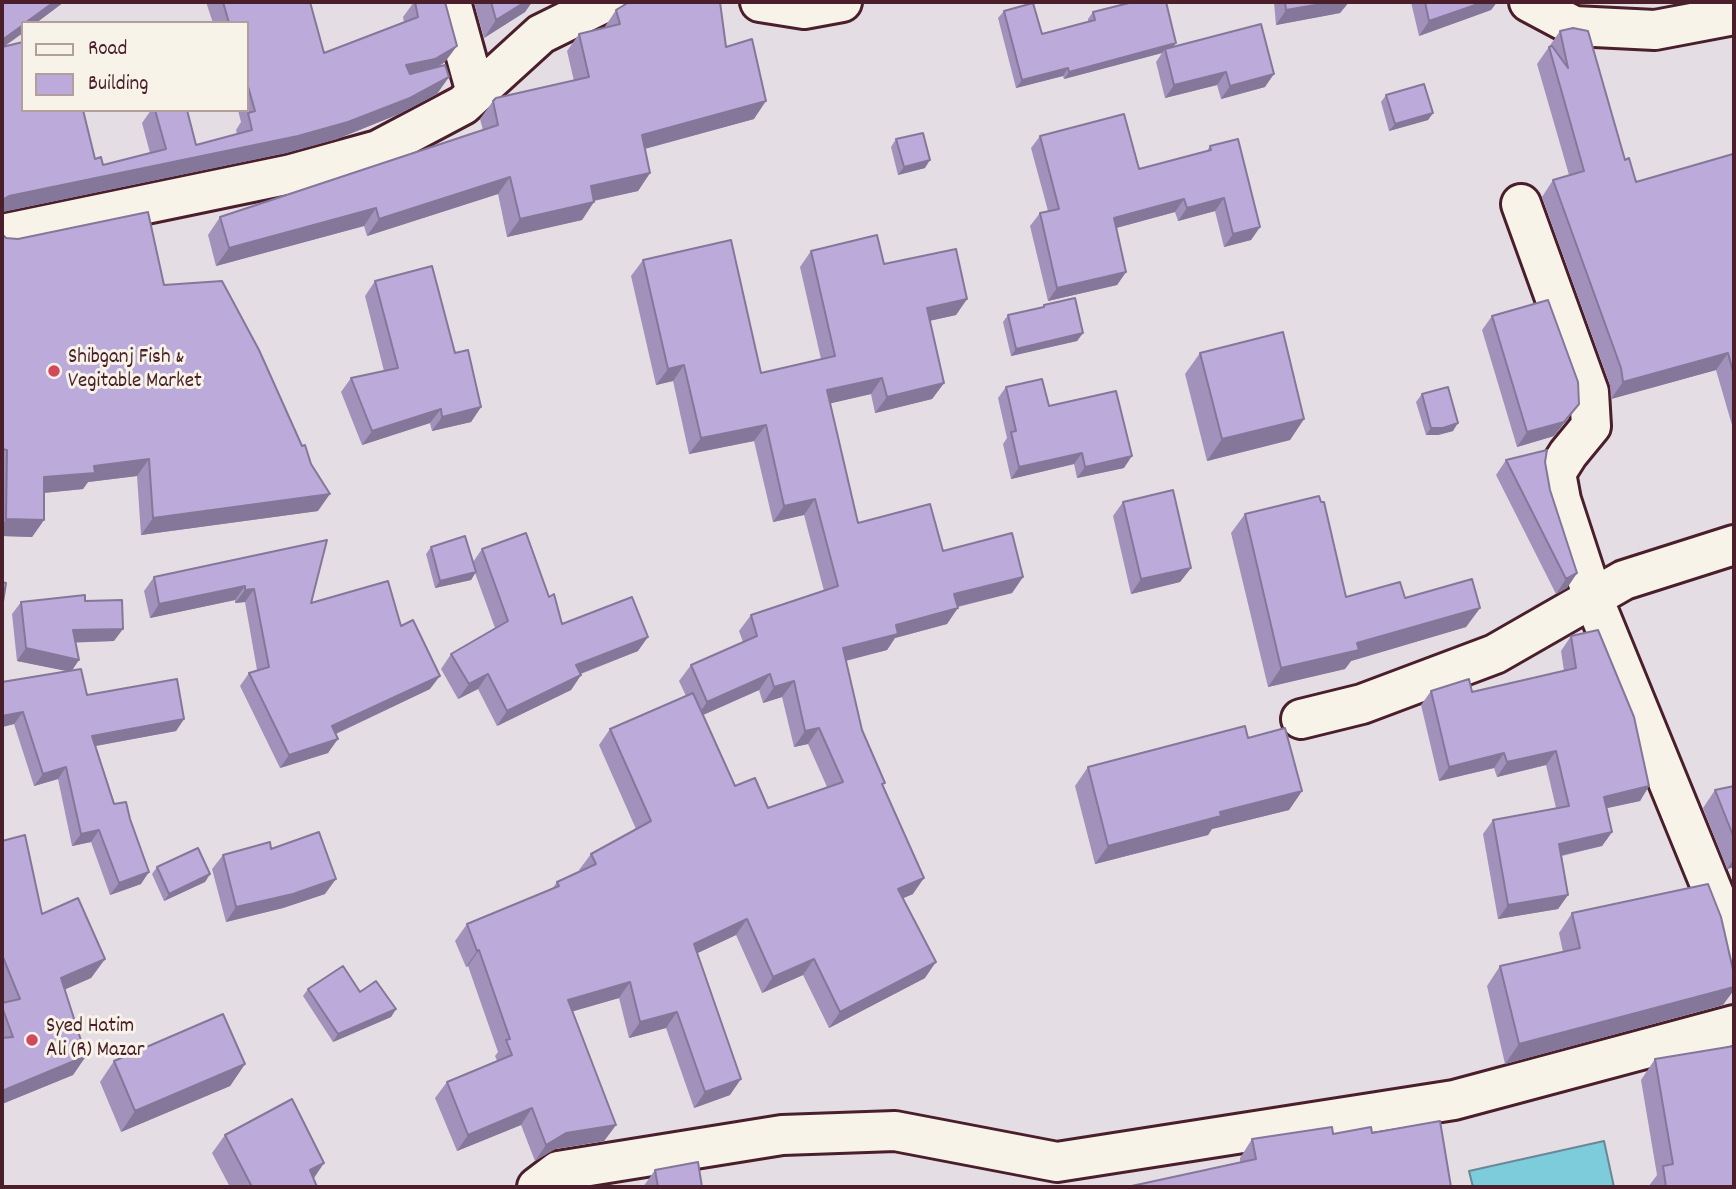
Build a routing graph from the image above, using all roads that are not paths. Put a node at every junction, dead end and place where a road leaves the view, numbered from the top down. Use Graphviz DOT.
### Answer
graph roads {
  1 [pos="451,2"];
  2 [pos="607,2"];
  3 [pos="760,2"];
  4 [pos="842,2"];
  5 [pos="1530,2"];
  6 [pos="804,6"];
  7 [pos="1734,15"];
  8 [pos="476,93"];
  9 [pos="1521,204"];
  10 [pos="2,234"];
  11 [pos="1734,545"];
  12 [pos="1593,598"];
  13 [pos="1301,719"];
  14 [pos="1734,943"];
  15 [pos="1734,1024"];
  16 [pos="537,1187"];
  1 -- 8 [label="street"];
  2 -- 8 [label="street"];
  3 -- 6 [label="street"];
  4 -- 6 [label="street"];
  5 -- 7 [label="street"];
  8 -- 10 [label="street"];
  9 -- 12 [label="street"];
  11 -- 12 [label="street"];
  12 -- 13 [label="street"];
  12 -- 14 [label="street"];
  15 -- 16 [label="street"];
}
